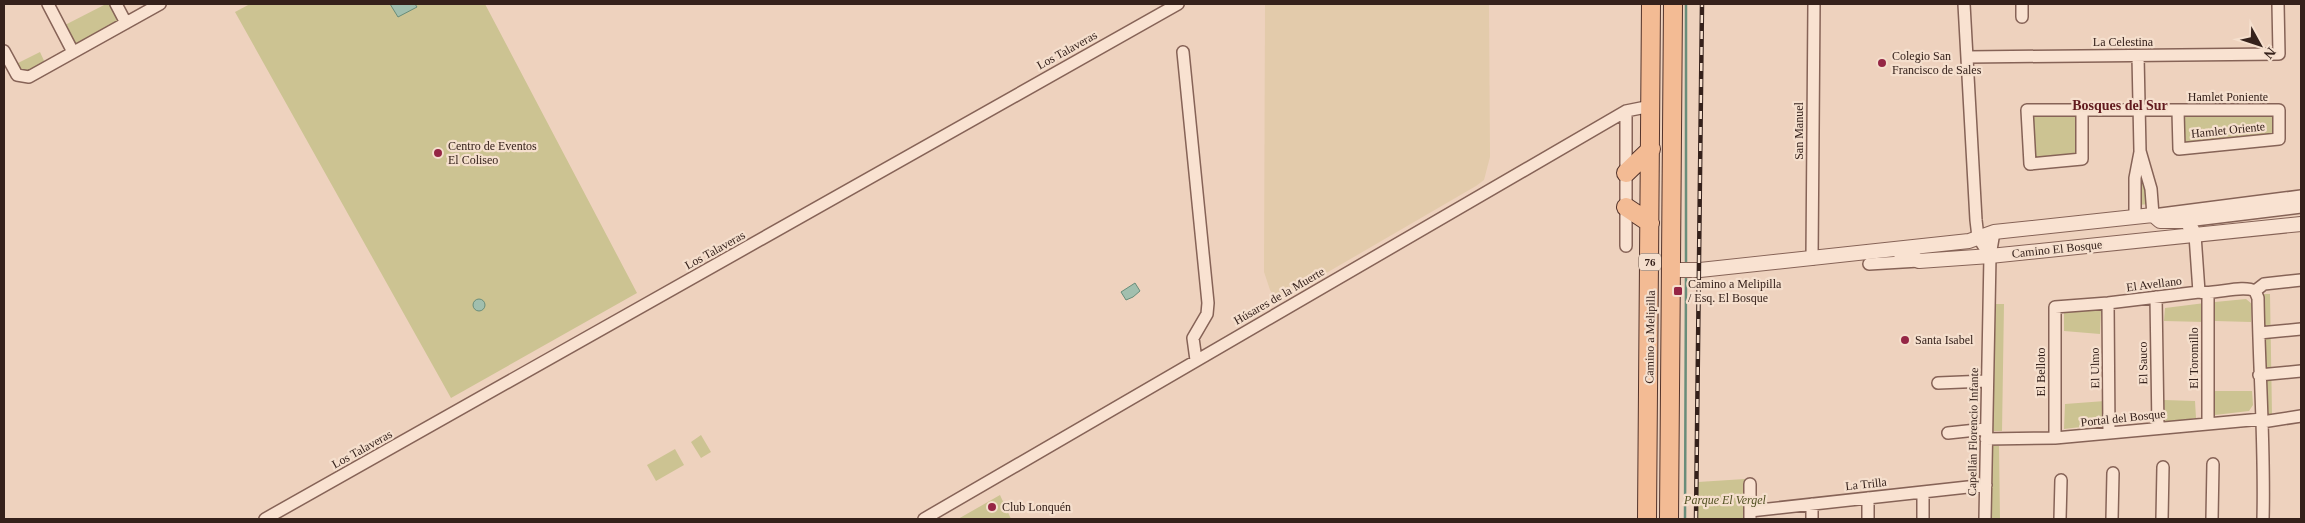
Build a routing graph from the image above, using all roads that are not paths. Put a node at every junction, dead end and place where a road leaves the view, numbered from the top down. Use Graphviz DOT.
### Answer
graph roads {
  1 [pos="48,4"];
  2 [pos="116,4"];
  3 [pos="160,4"];
  4 [pos="1178,4"];
  5 [pos="1651,4"];
  6 [pos="1673,4"];
  7 [pos="1814,4"];
  8 [pos="1964,4"];
  9 [pos="2022,4"];
  10 [pos="2278,4"];
  11 [pos="2022,17"];
  12 [pos="126,23"];
  13 [pos="4,51"];
  14 [pos="73,52"];
  15 [pos="1183,52"];
  16 [pos="2138,56"];
  17 [pos="1968,57"];
  18 [pos="1651,106"];
  19 [pos="2082,110"];
  20 [pos="1626,111"];
  21 [pos="2140,111"];
  22 [pos="2178,111"];
  23 [pos="2279,139"];
  24 [pos="1651,149"];
  25 [pos="2140,150"];
  26 [pos="1626,173"];
  27 [pos="2301,196"];
  28 [pos="1626,207"];
  29 [pos="2301,207"];
  30 [pos="2153,214"];
  31 [pos="2135,216"];
  32 [pos="2187,221"];
  33 [pos="1650,223"];
  34 [pos="2301,224"];
  35 [pos="1994,232"];
  36 [pos="2195,234"];
  37 [pos="1978,236"];
  38 [pos="1626,246"];
  39 [pos="1896,250"];
  40 [pos="1990,256"];
  41 [pos="1812,259"];
  42 [pos="1919,261"];
  43 [pos="1869,264"];
  44 [pos="1682,270"];
  45 [pos="2301,280"];
  46 [pos="2255,291"];
  47 [pos="2204,293"];
  48 [pos="2156,297"];
  49 [pos="2108,303"];
  50 [pos="2055,307"];
  51 [pos="2301,329"];
  52 [pos="2258,333"];
  53 [pos="1196,360"];
  54 [pos="2301,371"];
  55 [pos="2259,375"];
  56 [pos="1987,380"];
  57 [pos="1938,383"];
  58 [pos="2301,416"];
  59 [pos="2262,420"];
  60 [pos="2208,422"];
  61 [pos="2158,428"];
  62 [pos="1948,433"];
  63 [pos="2109,433"];
  64 [pos="1986,434"];
  65 [pos="2055,438"];
  66 [pos="2213,464"];
  67 [pos="2163,467"];
  68 [pos="2113,473"];
  69 [pos="2061,480"];
  70 [pos="1750,484"];
  71 [pos="1986,485"];
  72 [pos="1923,492"];
  73 [pos="1868,498"];
  74 [pos="1812,504"];
  75 [pos="1750,515"];
  76 [pos="266,519"];
  77 [pos="924,519"];
  78 [pos="1647,519"];
  79 [pos="1669,519"];
  80 [pos="1812,519"];
  81 [pos="1868,519"];
  82 [pos="1923,519"];
  83 [pos="1985,519"];
  84 [pos="2060,519"];
  85 [pos="2112,519"];
  86 [pos="2162,519"];
  87 [pos="2212,519"];
  88 [pos="2263,519"];
  1 -- 14 [label="street"];
  2 -- 12 [label="street"];
  3 -- 12 [label="street"];
  4 -- 76 [label="street, Los Talaveras"];
  5 -- 18 [label="main road, Camino a Melipilla / 76"];
  6 -- 44 [label="main road, Camino a Melipilla / 76"];
  7 -- 41 [label="street, San Manuel"];
  8 -- 17 [label="street"];
  9 -- 11 [label="street"];
  10 -- 16 [label="street, La Celestina"];
  12 -- 14 [label="street"];
  13 -- 14 [label="street"];
  15 -- 53 [label="street"];
  16 -- 17 [label="street, La Celestina"];
  16 -- 21 [label="street"];
  17 -- 37 [label="street"];
  18 -- 20 [label="street, Húsares de la Muerte"];
  18 -- 24 [label="main road, Camino a Melipilla / 76"];
  19 -- 19 [label="street, Hamlet Poniente"];
  19 -- 21 [label="street, Hamlet Poniente"];
  20 -- 26 [label="street"];
  20 -- 53 [label="street, Húsares de la Muerte"];
  21 -- 22 [label="street, Hamlet Poniente"];
  21 -- 25 [label="street"];
  22 -- 23 [label="street, Hamlet Poniente"];
  22 -- 23 [label="street, Hamlet Oriente"];
  24 -- 26 [label="main road"];
  24 -- 33 [label="main road, Camino a Melipilla / 76"];
  25 -- 30 [label="street"];
  25 -- 31 [label="street"];
  26 -- 28 [label="street"];
  27 -- 30 [label="street, Camino El Bosque"];
  28 -- 33 [label="main road"];
  28 -- 38 [label="street"];
  29 -- 32 [label="street, Camino El Bosque"];
  30 -- 31 [label="street, Camino El Bosque"];
  30 -- 32 [label="street, Camino El Bosque"];
  31 -- 35 [label="street, Camino El Bosque"];
  32 -- 36 [label="street"];
  33 -- 78 [label="main road, Camino a Melipilla / 76"];
  34 -- 36 [label="street, Camino El Bosque"];
  35 -- 37 [label="street, Camino El Bosque"];
  35 -- 40 [label="street, Capellán Florencio Infante"];
  36 -- 40 [label="street, Camino El Bosque"];
  36 -- 47 [label="street, El Toromillo"];
  37 -- 39 [label="street, Camino El Bosque"];
  37 -- 40 [label="street"];
  39 -- 41 [label="street, Camino El Bosque"];
  39 -- 42 [label="street, Camino El Bosque"];
  40 -- 42 [label="street, Camino El Bosque"];
  40 -- 56 [label="street, Capellán Florencio Infante"];
  41 -- 44 [label="street, Camino El Bosque"];
  42 -- 43 [label="street, Camino El Bosque"];
  44 -- 79 [label="main road, Camino a Melipilla / 76"];
  45 -- 46 [label="street"];
  46 -- 47 [label="street, El Avellano"];
  46 -- 52 [label="street"];
  47 -- 48 [label="street, El Avellano"];
  47 -- 60 [label="street, El Toromillo"];
  48 -- 49 [label="street, El Avellano"];
  48 -- 61 [label="street, El Sauco"];
  49 -- 50 [label="street, El Avellano"];
  49 -- 63 [label="street, El Ulmo"];
  50 -- 65 [label="street, El Belloto"];
  51 -- 52 [label="street"];
  52 -- 55 [label="street"];
  53 -- 77 [label="street, Húsares de la Muerte"];
  54 -- 55 [label="street"];
  55 -- 59 [label="street"];
  56 -- 57 [label="street"];
  56 -- 64 [label="street, Capellán Florencio Infante"];
  58 -- 59 [label="street, Portal del Bosque"];
  59 -- 60 [label="street, Portal del Bosque"];
  59 -- 88 [label="street"];
  60 -- 61 [label="street, Portal del Bosque"];
  61 -- 63 [label="street, Portal del Bosque"];
  62 -- 64 [label="street, Portal del Bosque"];
  63 -- 65 [label="street, Portal del Bosque"];
  64 -- 65 [label="street, Portal del Bosque"];
  64 -- 71 [label="street, Capellán Florencio Infante"];
  66 -- 87 [label="street"];
  67 -- 86 [label="street"];
  68 -- 85 [label="street"];
  69 -- 84 [label="street"];
  70 -- 75 [label="street"];
  71 -- 72 [label="street, La Trilla"];
  71 -- 83 [label="street, Capellán Florencio Infante"];
  72 -- 73 [label="street, La Trilla"];
  72 -- 82 [label="street"];
  73 -- 74 [label="street, La Trilla"];
  73 -- 81 [label="street"];
  74 -- 75 [label="street, La Trilla"];
  74 -- 80 [label="street"];
}
